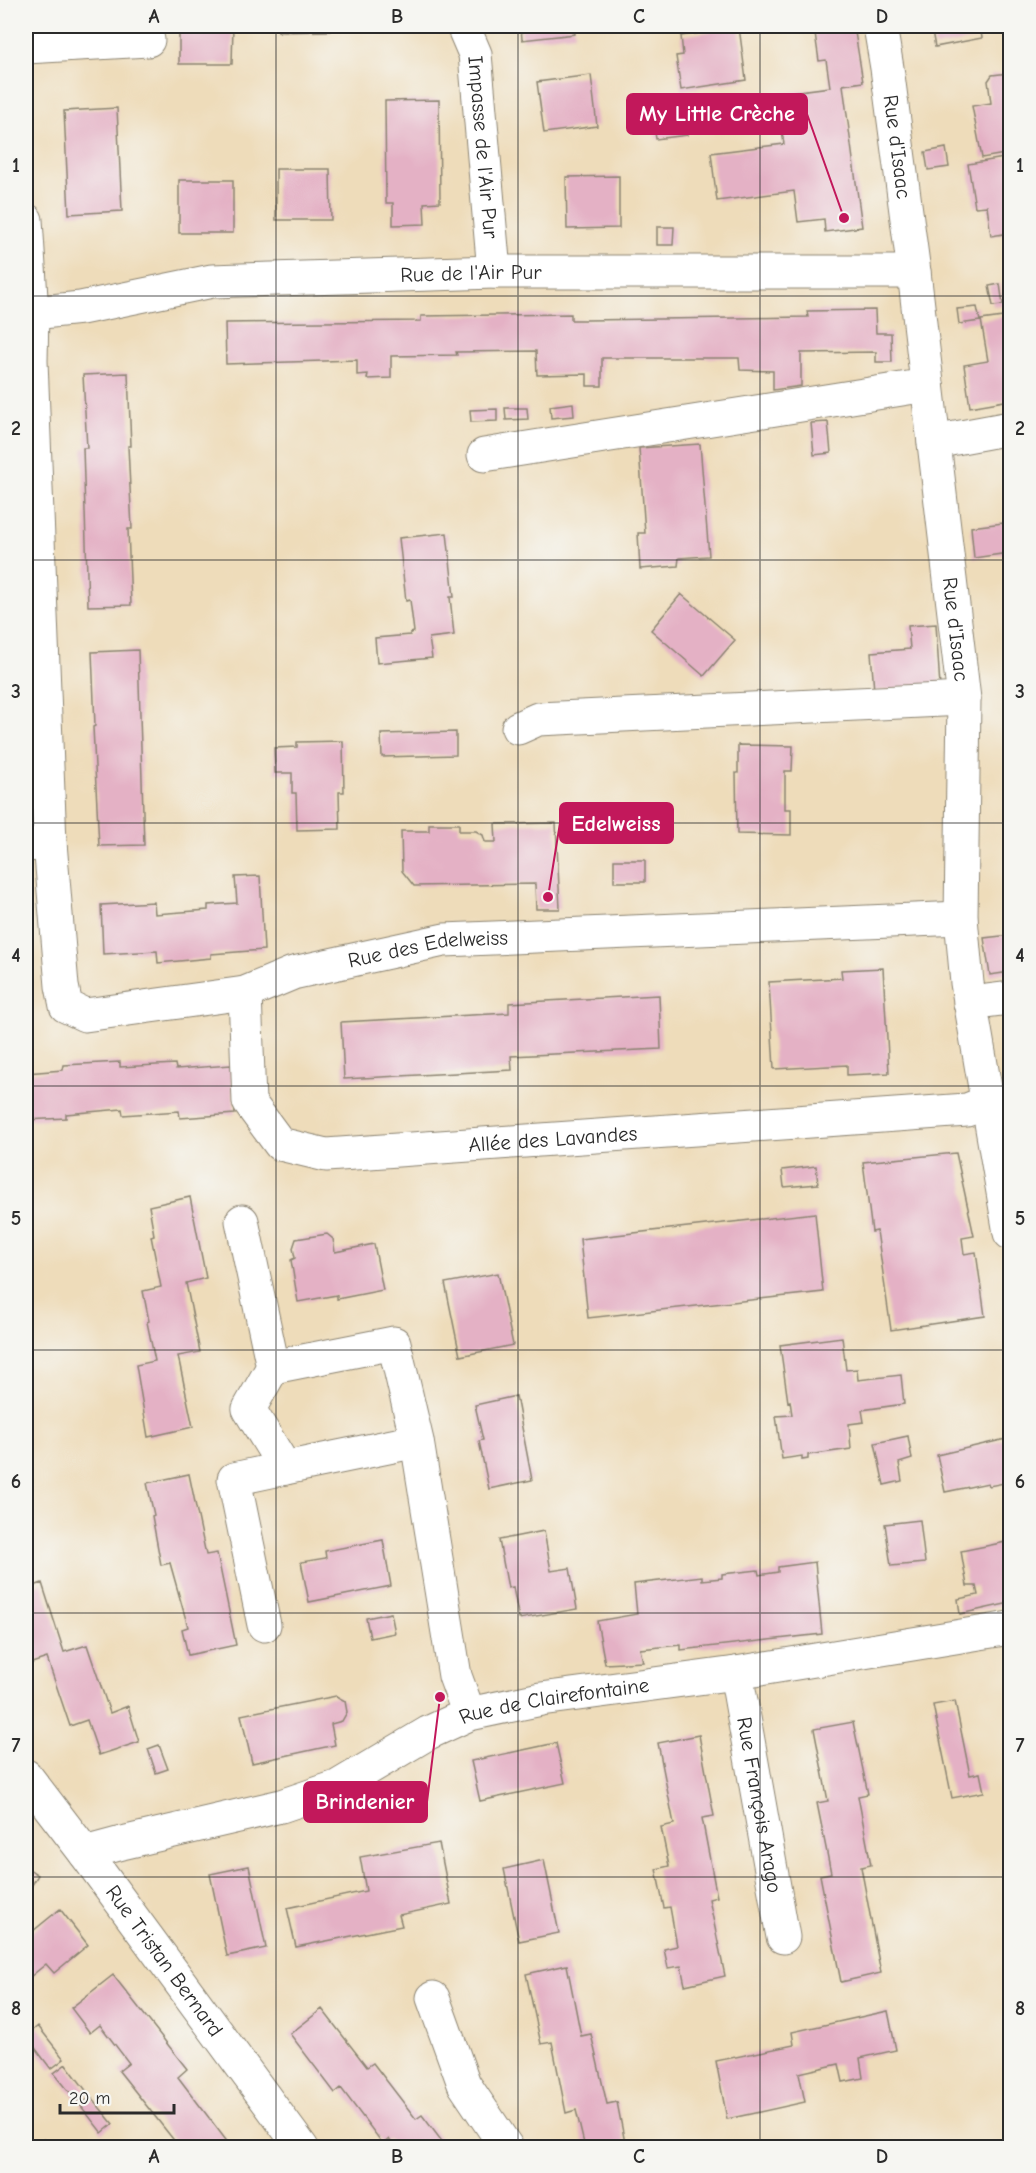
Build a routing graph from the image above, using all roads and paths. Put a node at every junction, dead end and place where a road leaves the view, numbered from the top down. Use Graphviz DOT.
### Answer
graph roads {
  1 [pos="463,26"];
  2 [pos="880,26"];
  3 [pos="148,40"];
  4 [pos="26,47"];
  5 [pos="26,220"];
  6 [pos="494,272"];
  7 [pos="914,272"];
  8 [pos="32,313"];
  9 [pos="927,385"];
  10 [pos="1011,428"];
  11 [pos="934,442"];
  12 [pos="484,455"];
  13 [pos="964,699"];
  14 [pos="518,728"];
  15 [pos="38,844"];
  16 [pos="961,918"];
  17 [pos="245,993"];
  18 [pos="1011,998"];
  19 [pos="970,1003"];
  20 [pos="987,1102"];
  21 [pos="242,1221"];
  22 [pos="1011,1233"];
  23 [pos="273,1367"];
  24 [pos="417,1441"];
  25 [pos="285,1468"];
  26 [pos="264,1625"];
  27 [pos="1011,1628"];
  28 [pos="736,1673"];
  29 [pos="470,1714"];
  30 [pos="26,1776"];
  31 [pos="85,1853"];
  32 [pos="783,1936"];
  33 [pos="433,1998"];
  34 [pos="302,2148"];
  35 [pos="507,2148"];
  1 -- 6 [label="street, Impasse de l'Air Pur"];
  2 -- 7 [label="street, Rue d'Isaac"];
  3 -- 4 [label="street"];
  5 -- 8 [label="street"];
  6 -- 7 [label="street, Rue de l'Air Pur"];
  6 -- 8 [label="street, Rue de l'Air Pur"];
  7 -- 9 [label="street, Rue d'Isaac"];
  8 -- 15 [label="street"];
  9 -- 11 [label="street, Rue d'Isaac"];
  9 -- 12 [label="street"];
  10 -- 11 [label="street"];
  11 -- 13 [label="street, Rue d'Isaac"];
  13 -- 14 [label="street"];
  13 -- 16 [label="street, Rue d'Isaac"];
  15 -- 17 [label="street, Rue des Edelweiss"];
  16 -- 17 [label="street, Rue des Edelweiss"];
  16 -- 19 [label="street, Rue d'Isaac"];
  17 -- 20 [label="street, Allée des Lavandes"];
  18 -- 19 [label="street"];
  19 -- 20 [label="street, Rue d'Isaac"];
  20 -- 22 [label="street, Rue d'Isaac"];
  21 -- 23 [label="street"];
  23 -- 24 [label="street"];
  23 -- 25 [label="street"];
  24 -- 25 [label="street"];
  24 -- 29 [label="street"];
  25 -- 26 [label="street"];
  27 -- 28 [label="street, Rue de Clairefontaine"];
  28 -- 29 [label="street, Rue de Clairefontaine"];
  28 -- 32 [label="street, Rue François Arago"];
  29 -- 31 [label="street, Rue de Clairefontaine"];
  30 -- 31 [label="street, Rue Tristan Bernard"];
  31 -- 34 [label="street, Rue Tristan Bernard"];
  33 -- 35 [label="street"];
}
